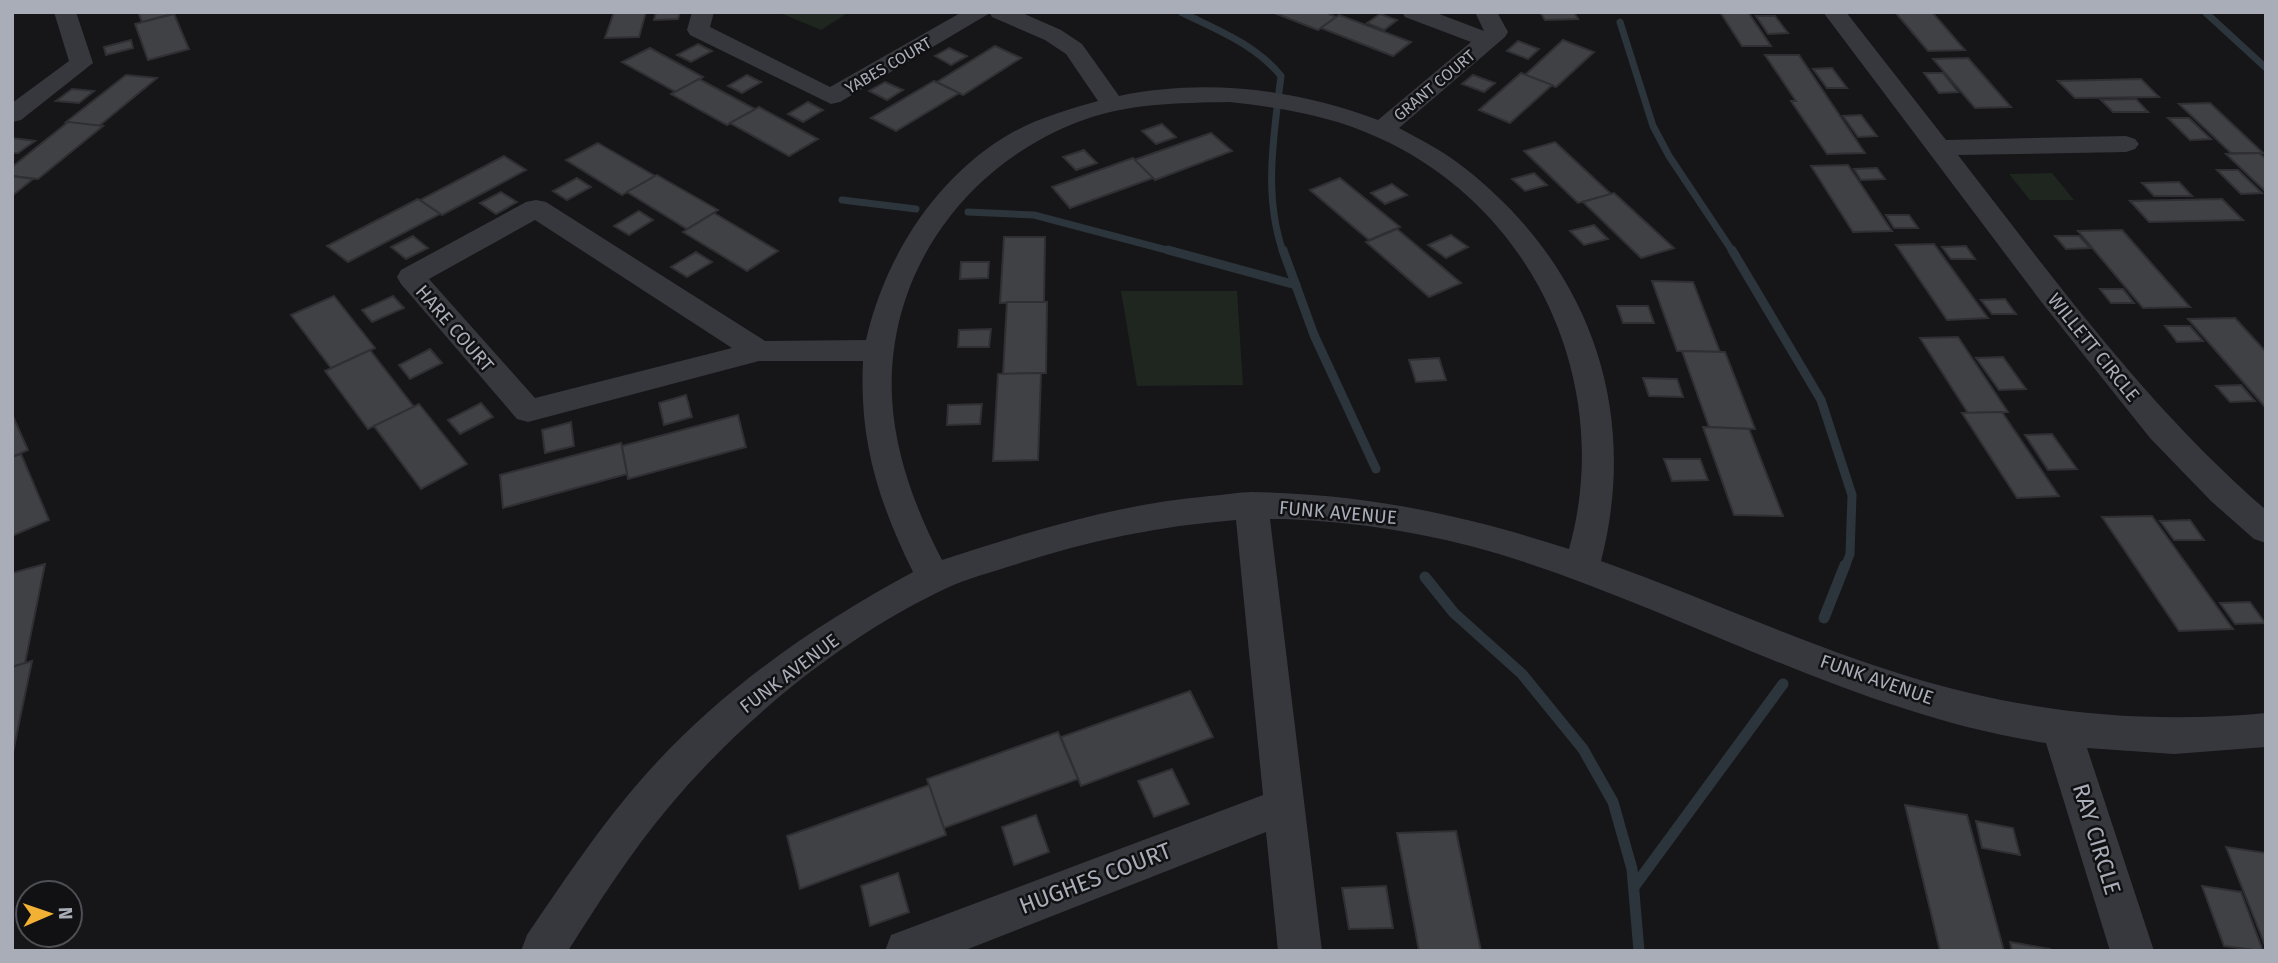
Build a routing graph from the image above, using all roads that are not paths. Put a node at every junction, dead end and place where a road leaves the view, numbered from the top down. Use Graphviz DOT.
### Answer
graph roads {
  1 [pos="65,12"];
  2 [pos="703,12"];
  3 [pos="979,12"];
  4 [pos="1000,12"];
  5 [pos="1413,12"];
  6 [pos="1486,12"];
  7 [pos="1834,12"];
  8 [pos="1487,40"];
  9 [pos="1112,104"];
  10 [pos="12,115"];
  11 [pos="1381,130"];
  12 [pos="2126,144"];
  13 [pos="1939,148"];
  14 [pos="877,350"];
  15 [pos="759,351"];
  16 [pos="1251,505"];
  17 [pos="2266,530"];
  18 [pos="1581,568"];
  19 [pos="933,578"];
  20 [pos="2062,728"];
  21 [pos="2266,730"];
  22 [pos="1283,806"];
  23 [pos="542,951"];
  24 [pos="907,951"];
  25 [pos="1300,951"];
  26 [pos="2132,951"];
  1 -- 10 [label="street"];
  2 -- 3 [label="street, YABES COURT"];
  4 -- 9 [label="street"];
  5 -- 8 [label="street, GRANT COURT"];
  6 -- 8 [label="street, GRANT COURT"];
  7 -- 13 [label="street, WILLETT CIRCLE"];
  8 -- 11 [label="street, GRANT COURT"];
  9 -- 11 [label="street"];
  9 -- 14 [label="street"];
  11 -- 18 [label="street"];
  12 -- 13 [label="street"];
  13 -- 17 [label="street, WILLETT CIRCLE"];
  14 -- 15 [label="street, HARE COURT"];
  14 -- 19 [label="street"];
  15 -- 15 [label="street, HARE COURT"];
  16 -- 18 [label="street, FUNK AVENUE"];
  16 -- 19 [label="street, FUNK AVENUE"];
  16 -- 22 [label="street"];
  18 -- 20 [label="street, FUNK AVENUE"];
  19 -- 23 [label="street, FUNK AVENUE"];
  20 -- 21 [label="street, FUNK AVENUE"];
  20 -- 26 [label="street, RAY CIRCLE"];
  22 -- 24 [label="street, HUGHES COURT"];
  22 -- 25 [label="street"];
}
